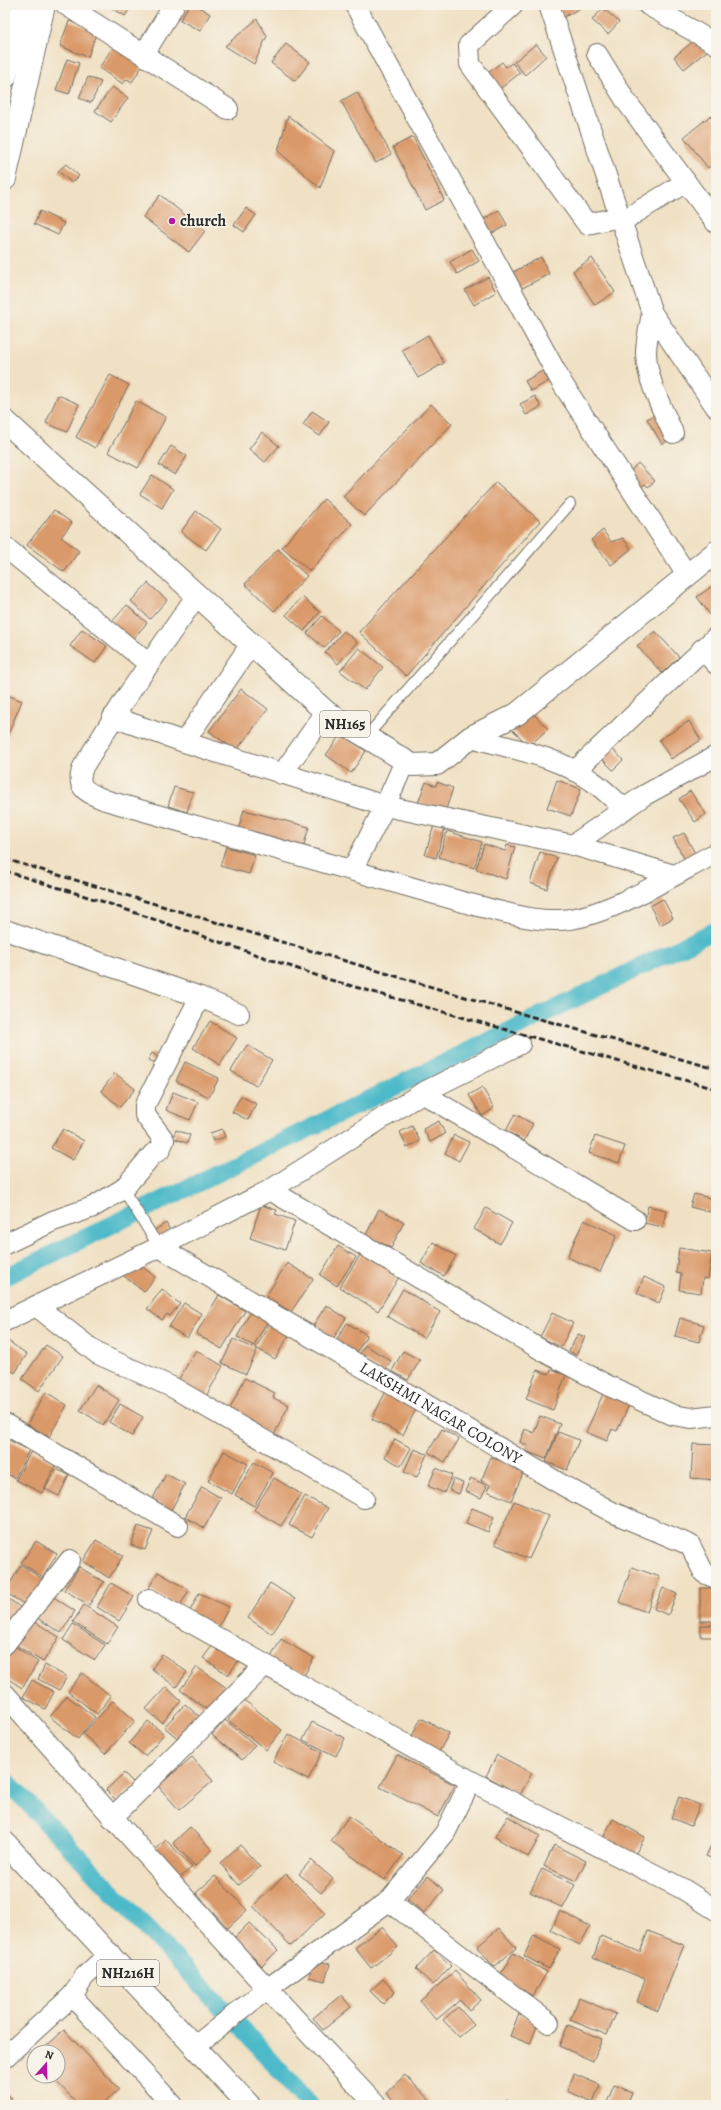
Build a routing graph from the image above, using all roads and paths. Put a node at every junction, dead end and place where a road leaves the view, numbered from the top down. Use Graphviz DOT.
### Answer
graph roads {
  1 [pos="23,5"];
  2 [pos="44,5"];
  3 [pos="66,5"];
  4 [pos="174,5"];
  5 [pos="355,5"];
  6 [pos="513,5"];
  7 [pos="549,5"];
  8 [pos="648,5"];
  9 [pos="716,44"];
  10 [pos="144,54"];
  11 [pos="597,54"];
  12 [pos="6,69"];
  13 [pos="228,109"];
  14 [pos="5,179"];
  15 [pos="686,182"];
  16 [pos="620,217"];
  17 [pos="716,223"];
  18 [pos="652,313"];
  19 [pos="716,408"];
  20 [pos="5,421"];
  21 [pos="673,434"];
  22 [pos="570,504"];
  23 [pos="5,547"];
  24 [pos="715,554"];
  25 [pos="687,575"];
  26 [pos="197,594"];
  27 [pos="709,643"];
  28 [pos="252,644"];
  29 [pos="149,664"];
  30 [pos="716,664"];
  31 [pos="326,712"];
  32 [pos="113,717"];
  33 [pos="366,737"];
  34 [pos="471,737"];
  35 [pos="184,742"];
  36 [pos="716,756"];
  37 [pos="405,761"];
  38 [pos="575,771"];
  39 [pos="282,774"];
  40 [pos="385,806"];
  41 [pos="625,809"];
  42 [pos="573,845"];
  43 [pos="716,853"];
  44 [pos="352,870"];
  45 [pos="674,875"];
  46 [pos="5,930"];
  47 [pos="200,997"];
  48 [pos="238,1014"];
  49 [pos="520,1044"];
  50 [pos="422,1093"];
  51 [pos="123,1189"];
  52 [pos="270,1190"];
  53 [pos="635,1220"];
  54 [pos="5,1244"];
  55 [pos="159,1247"];
  56 [pos="36,1306"];
  57 [pos="5,1321"];
  58 [pos="716,1415"];
  59 [pos="5,1424"];
  60 [pos="364,1498"];
  61 [pos="178,1526"];
  62 [pos="70,1560"];
  63 [pos="716,1578"];
  64 [pos="149,1599"];
  65 [pos="5,1644"];
  66 [pos="265,1665"];
  67 [pos="5,1694"];
  68 [pos="471,1781"];
  69 [pos="112,1818"];
  70 [pos="5,1843"];
  71 [pos="389,1901"];
  72 [pos="716,1910"];
  73 [pos="104,1959"];
  74 [pos="266,1991"];
  75 [pos="72,1996"];
  76 [pos="549,2023"];
  77 [pos="195,2046"];
  78 [pos="5,2057"];
  79 [pos="172,2105"];
  80 [pos="249,2105"];
  81 [pos="376,2105"];
  1 -- 12 [label="highway"];
  2 -- 14 [label="highway"];
  3 -- 10 [label="street"];
  4 -- 10 [label="street"];
  5 -- 25 [label="street"];
  6 -- 16 [label="street"];
  7 -- 16 [label="street"];
  8 -- 9 [label="street"];
  10 -- 13 [label="street"];
  11 -- 15 [label="street"];
  15 -- 16 [label="street"];
  15 -- 17 [label="street"];
  16 -- 18 [label="street"];
  18 -- 19 [label="street"];
  18 -- 21 [label="street"];
  20 -- 26 [label="highway, NH165"];
  22 -- 33 [label="lane"];
  23 -- 29 [label="street"];
  24 -- 25 [label="highway, NH165"];
  25 -- 34 [label="highway, NH165"];
  26 -- 28 [label="highway, NH165"];
  26 -- 29 [label="street"];
  27 -- 30 [label="street"];
  27 -- 38 [label="street"];
  28 -- 31 [label="highway, NH165"];
  28 -- 35 [label="street"];
  29 -- 32 [label="street"];
  31 -- 33 [label="highway, NH165"];
  31 -- 39 [label="street"];
  32 -- 35 [label="street"];
  32 -- 44 [label="street"];
  33 -- 37 [label="highway, NH165"];
  34 -- 37 [label="highway, NH165"];
  34 -- 38 [label="street"];
  35 -- 39 [label="street"];
  36 -- 41 [label="street"];
  37 -- 40 [label="street"];
  38 -- 41 [label="street"];
  39 -- 40 [label="street"];
  40 -- 42 [label="street"];
  40 -- 44 [label="street"];
  41 -- 42 [label="street"];
  42 -- 45 [label="street"];
  43 -- 45 [label="street"];
  44 -- 45 [label="street"];
  46 -- 47 [label="street"];
  47 -- 48 [label="street"];
  47 -- 51 [label="street"];
  49 -- 50 [label="street"];
  50 -- 52 [label="street"];
  50 -- 53 [label="street"];
  51 -- 54 [label="street"];
  51 -- 55 [label="lane"];
  52 -- 55 [label="street"];
  52 -- 58 [label="street"];
  55 -- 56 [label="street"];
  55 -- 63 [label="street, LAKSHMI NAGAR COLONY"];
  56 -- 57 [label="street"];
  56 -- 60 [label="street"];
  59 -- 61 [label="street"];
  62 -- 65 [label="street"];
  64 -- 66 [label="street"];
  66 -- 68 [label="street"];
  66 -- 69 [label="street"];
  67 -- 69 [label="street"];
  68 -- 71 [label="street"];
  68 -- 72 [label="street"];
  69 -- 74 [label="street"];
  70 -- 73 [label="highway, NH216H"];
  71 -- 74 [label="street"];
  71 -- 76 [label="street"];
  73 -- 75 [label="street"];
  73 -- 77 [label="highway, NH216H"];
  74 -- 77 [label="street"];
  74 -- 81 [label="street"];
  75 -- 78 [label="street"];
  75 -- 79 [label="street"];
  77 -- 80 [label="highway, NH216H"];
}
